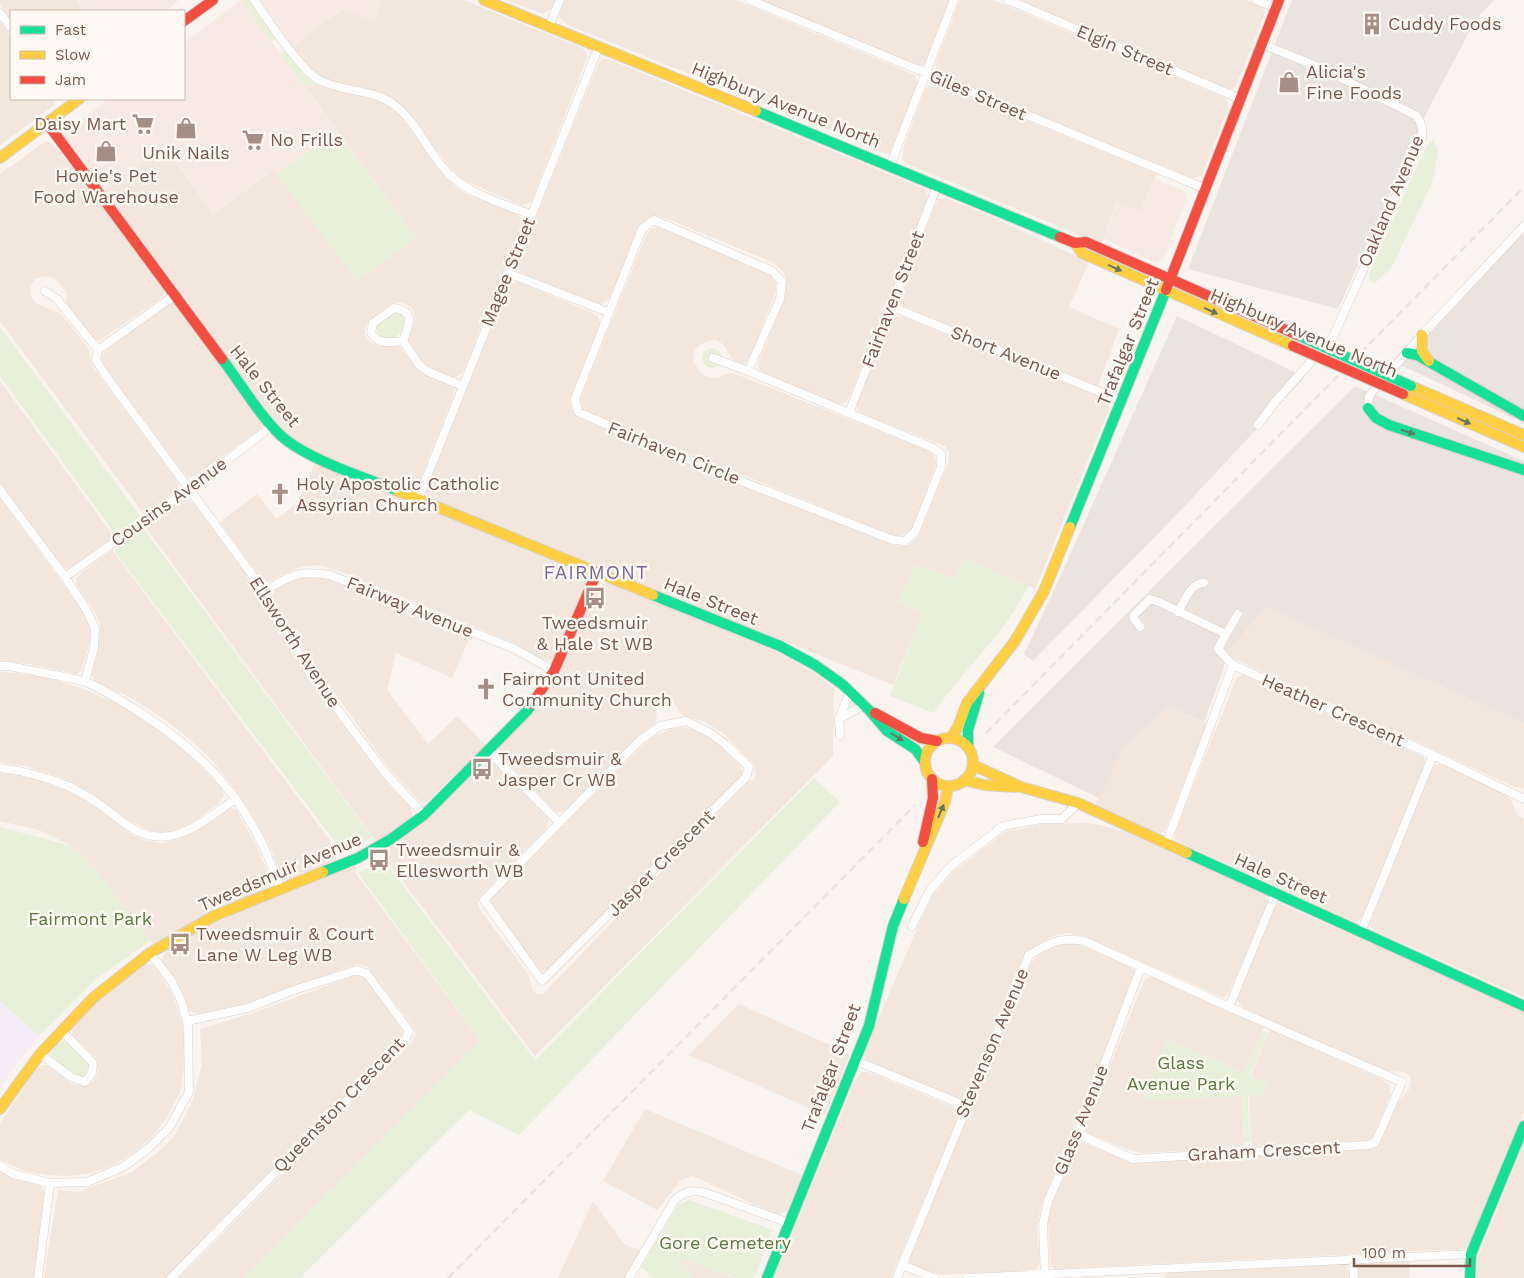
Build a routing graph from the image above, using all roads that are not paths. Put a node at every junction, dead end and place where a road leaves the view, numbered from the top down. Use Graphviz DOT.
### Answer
graph roads {
  1 [pos="213,0"];
  2 [pos="254,0"];
  3 [pos="484,0"];
  4 [pos="560,0"];
  5 [pos="750,0"];
  6 [pos="954,0"];
  7 [pos="1008,0"];
  8 [pos="1256,0"];
  9 [pos="1278,4"];
  10 [pos="0,13"];
  11 [pos="185,20"];
  12 [pos="549,26"];
  13 [pos="10,27"];
  14 [pos="1262,44"];
  15 [pos="599,46"];
  16 [pos="927,74"];
  17 [pos="1241,99"];
  18 [pos="67,102"];
  19 [pos="47,123"];
  20 [pos="0,158"];
  21 [pos="890,166"];
  22 [pos="937,186"];
  23 [pos="1206,189"];
  24 [pos="531,215"];
  25 [pos="1524,226"];
  26 [pos="1075,243"];
  27 [pos="508,273"];
  28 [pos="1171,278"];
  29 [pos="45,291"];
  30 [pos="1166,291"];
  31 [pos="174,295"];
  32 [pos="890,306"];
  33 [pos="608,312"];
  34 [pos="1422,335"];
  35 [pos="403,341"];
  36 [pos="98,350"];
  37 [pos="1407,353"];
  38 [pos="713,358"];
  39 [pos="1429,362"];
  40 [pos="748,371"];
  41 [pos="463,386"];
  42 [pos="1122,401"];
  43 [pos="1368,408"];
  44 [pos="849,413"];
  45 [pos="1524,416"];
  46 [pos="1258,425"];
  47 [pos="272,426"];
  48 [pos="1524,435"];
  49 [pos="1524,447"];
  50 [pos="1524,470"];
  51 [pos="189,489"];
  52 [pos="0,490"];
  53 [pos="418,499"];
  54 [pos="597,572"];
  55 [pos="65,577"];
  56 [pos="1204,583"];
  57 [pos="264,591"];
  58 [pos="1178,612"];
  59 [pos="1238,614"];
  60 [pos="1140,627"];
  61 [pos="1226,634"];
  62 [pos="1233,665"];
  63 [pos="0,666"];
  64 [pos="554,671"];
  65 [pos="85,681"];
  66 [pos="982,684"];
  67 [pos="850,692"];
  68 [pos="866,708"];
  69 [pos="839,719"];
  70 [pos="840,736"];
  71 [pos="951,738"];
  72 [pos="938,741"];
  73 [pos="968,748"];
  74 [pos="487,750"];
  75 [pos="1433,755"];
  76 [pos="926,762"];
  77 [pos="973,765"];
  78 [pos="0,768"];
  79 [pos="932,779"];
  80 [pos="964,780"];
  81 [pos="948,786"];
  82 [pos="1021,787"];
  83 [pos="236,799"];
  84 [pos="1524,799"];
  85 [pos="1078,803"];
  86 [pos="424,815"];
  87 [pos="560,823"];
  88 [pos="1166,844"];
  89 [pos="918,867"];
  90 [pos="280,888"];
  91 [pos="1276,893"];
  92 [pos="912,926"];
  93 [pos="1361,932"];
  94 [pos="150,953"];
  95 [pos="1141,967"];
  96 [pos="1228,1006"];
  97 [pos="1524,1006"];
  98 [pos="187,1021"];
  99 [pos="62,1031"];
  100 [pos="40,1054"];
  101 [pos="854,1060"];
  102 [pos="1388,1076"];
  103 [pos="966,1106"];
  104 [pos="0,1109"];
  105 [pos="1524,1126"];
  106 [pos="1078,1134"];
  107 [pos="0,1166"];
  108 [pos="50,1183"];
  109 [pos="789,1223"];
  110 [pos="1471,1254"];
  111 [pos="1353,1259"];
  112 [pos="902,1264"];
  113 [pos="1158,1274"];
  114 [pos="1044,1276"];
  115 [pos="38,1278"];
  116 [pos="171,1278"];
  117 [pos="629,1278"];
  118 [pos="767,1278"];
  119 [pos="897,1278"];
  120 [pos="934,1278"];
  121 [pos="968,1278"];
  122 [pos="1354,1278"];
  123 [pos="1470,1278"];
  1 -- 11 [label="main road"];
  2 -- 24 [label="street"];
  3 -- 12 [label="main road, Highbury Avenue North"];
  4 -- 12 [label="street"];
  5 -- 16 [label="street, Giles Street"];
  6 -- 16 [label="street"];
  7 -- 17 [label="street, Elgin Street"];
  8 -- 9 [label="street"];
  9 -- 14 [label="main road, Trafalgar Street"];
  10 -- 13 [label="street"];
  12 -- 15 [label="main road, Highbury Avenue North"];
  14 -- 17 [label="main road, Trafalgar Street"];
  14 -- 46 [label="street, Oakland Avenue"];
  15 -- 21 [label="main road, Highbury Avenue North"];
  15 -- 24 [label="street, Magee Street"];
  16 -- 21 [label="street"];
  16 -- 23 [label="street, Giles Street"];
  17 -- 23 [label="main road, Trafalgar Street"];
  18 -- 19 [label="main road"];
  19 -- 20 [label="main road"];
  19 -- 31 [label="main road, Hale Street"];
  21 -- 22 [label="main road, Highbury Avenue North"];
  22 -- 26 [label="main road, Highbury Avenue North"];
  22 -- 32 [label="street, Fairhaven Street"];
  23 -- 28 [label="main road, Trafalgar Street"];
  24 -- 27 [label="street, Magee Street"];
  25 -- 34 [label="street"];
  26 -- 28 [label="main road, Highbury Avenue North"];
  26 -- 30 [label="main road, Highbury Avenue North, one-way"];
  27 -- 33 [label="street"];
  27 -- 41 [label="street, Magee Street"];
  28 -- 30 [label="main road, Trafalgar Street"];
  28 -- 48 [label="main road, Highbury Avenue North, bridge"];
  29 -- 36 [label="street"];
  30 -- 42 [label="main road, Trafalgar Street"];
  30 -- 49 [label="main road, Highbury Avenue North, one-way, bridge"];
  31 -- 36 [label="street"];
  31 -- 47 [label="main road, Hale Street"];
  32 -- 42 [label="street, Short Avenue"];
  32 -- 44 [label="street, Fairhaven Street"];
  33 -- 40 [label="street, Fairhaven Circle"];
  33 -- 44 [label="street, Fairhaven Circle"];
  34 -- 37 [label="street"];
  34 -- 39 [label="main road"];
  35 -- 35 [label="street"];
  35 -- 41 [label="street"];
  36 -- 51 [label="street, Ellsworth Avenue"];
  37 -- 39 [label="main road"];
  37 -- 43 [label="street"];
  38 -- 40 [label="street"];
  39 -- 45 [label="main road"];
  40 -- 44 [label="street, Fairhaven Circle"];
  41 -- 53 [label="street, Magee Street"];
  42 -- 66 [label="main road, Trafalgar Street"];
  43 -- 50 [label="main road, one-way"];
  47 -- 51 [label="street, Cousins Avenue"];
  47 -- 53 [label="main road, Hale Street"];
  51 -- 55 [label="street, Cousins Avenue"];
  51 -- 57 [label="street, Ellsworth Avenue"];
  52 -- 55 [label="street"];
  53 -- 54 [label="main road, Hale Street"];
  54 -- 64 [label="main road, Tweedsmuir Avenue"];
  54 -- 67 [label="main road, Hale Street"];
  55 -- 65 [label="street"];
  56 -- 58 [label="street"];
  57 -- 64 [label="street, Fairway Avenue"];
  57 -- 86 [label="street, Ellsworth Avenue"];
  58 -- 60 [label="street"];
  58 -- 61 [label="street"];
  59 -- 61 [label="street"];
  61 -- 62 [label="street"];
  62 -- 75 [label="street, Heather Crescent"];
  62 -- 88 [label="street"];
  63 -- 65 [label="street"];
  64 -- 74 [label="main road, Tweedsmuir Avenue"];
  65 -- 83 [label="street"];
  66 -- 71 [label="main road, Trafalgar Street"];
  66 -- 73 [label="main road, Trafalgar Street"];
  67 -- 68 [label="main road, Hale Street"];
  67 -- 69 [label="street"];
  68 -- 69 [label="street"];
  68 -- 72 [label="main road, Hale Street"];
  68 -- 76 [label="main road, Hale Street, one-way"];
  69 -- 70 [label="street"];
  71 -- 72 [label="main road"];
  71 -- 73 [label="main road"];
  72 -- 76 [label="main road"];
  73 -- 77 [label="main road"];
  74 -- 86 [label="main road, Tweedsmuir Avenue"];
  74 -- 87 [label="street"];
  75 -- 84 [label="street, Heather Crescent"];
  75 -- 93 [label="street"];
  76 -- 79 [label="main road"];
  77 -- 80 [label="main road"];
  77 -- 82 [label="main road, Hale Street"];
  78 -- 83 [label="street"];
  79 -- 81 [label="main road"];
  79 -- 89 [label="main road, Trafalgar Street"];
  80 -- 81 [label="main road"];
  80 -- 82 [label="main road, Hale Street"];
  89 -- 81 [label="main road, Trafalgar Street, one-way"];
  82 -- 85 [label="main road, Hale Street"];
  83 -- 90 [label="street"];
  85 -- 88 [label="main road, Hale Street"];
  85 -- 92 [label="street"];
  86 -- 90 [label="main road, Tweedsmuir Avenue"];
  87 -- 87 [label="street, Jasper Crescent"];
  88 -- 91 [label="main road, Hale Street"];
  89 -- 101 [label="main road, Trafalgar Street"];
  90 -- 94 [label="main road, Tweedsmuir Avenue"];
  91 -- 93 [label="main road, Hale Street"];
  91 -- 96 [label="street"];
  93 -- 97 [label="main road, Hale Street"];
  94 -- 98 [label="street"];
  94 -- 99 [label="main road, Tweedsmuir Avenue"];
  95 -- 96 [label="street, Stevenson Avenue"];
  95 -- 103 [label="street, Stevenson Avenue"];
  95 -- 106 [label="street, Glass Avenue"];
  96 -- 102 [label="street, Stevenson Avenue"];
  98 -- 108 [label="street"];
  98 -- 116 [label="street, Queenston Crescent"];
  99 -- 100 [label="main road, Tweedsmuir Avenue"];
  99 -- 100 [label="street"];
  100 -- 104 [label="main road, Tweedsmuir Avenue"];
  101 -- 103 [label="street, Stevenson Avenue"];
  101 -- 109 [label="main road, Trafalgar Street"];
  102 -- 106 [label="street, Graham Crescent"];
  103 -- 112 [label="street, Stevenson Avenue"];
  105 -- 110 [label="main road"];
  106 -- 114 [label="street, Glass Avenue"];
  107 -- 108 [label="street"];
  108 -- 115 [label="street"];
  109 -- 117 [label="street"];
  109 -- 118 [label="main road, Trafalgar Street"];
  110 -- 111 [label="street"];
  110 -- 123 [label="main road"];
  111 -- 113 [label="street"];
  111 -- 122 [label="street"];
  112 -- 119 [label="street, Stevenson Avenue"];
  112 -- 120 [label="street"];
  113 -- 114 [label="street"];
  114 -- 121 [label="street"];
}
